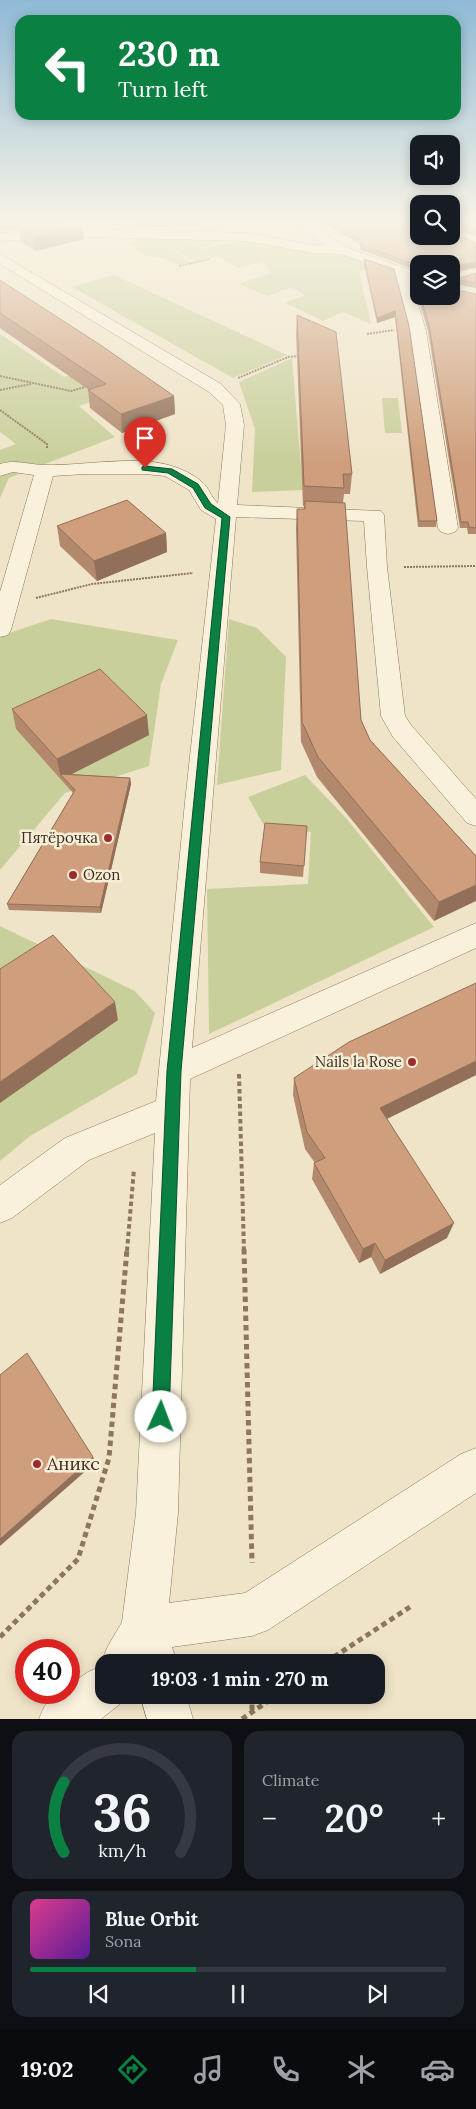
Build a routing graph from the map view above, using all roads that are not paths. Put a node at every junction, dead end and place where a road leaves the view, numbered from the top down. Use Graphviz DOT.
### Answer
graph roads {
  1 [pos="70,300"];
  2 [pos="409,300"];
  3 [pos="0,470"];
  4 [pos="45,471"];
  5 [pos="226,514"];
  6 [pos="448,528"];
  7 [pos="5,600"];
  8 [pos="0,630"];
  9 [pos="476,816"];
  10 [pos="476,935"];
  11 [pos="174,1071"];
  12 [pos="173,1110"];
  13 [pos="0,1206"];
  14 [pos="476,1469"];
  15 [pos="141,1651"];
  16 [pos="95,1695"];
  17 [pos="166,1704"];
  18 [pos="62,1719"];
  19 [pos="170,1719"];
  1 -- 5 [label="street"];
  2 -- 6 [label="street"];
  3 -- 4 [label="street"];
  4 -- 5 [label="street"];
  4 -- 7 [label="street"];
  5 -- 9 [label="street"];
  5 -- 11 [label="street"];
  7 -- 8 [label="street"];
  10 -- 11 [label="street"];
  11 -- 12 [label="street"];
  12 -- 13 [label="street"];
  12 -- 15 [label="street"];
  14 -- 15 [label="street"];
  16 -- 18 [label="street"];
  17 -- 19 [label="street"];
}
